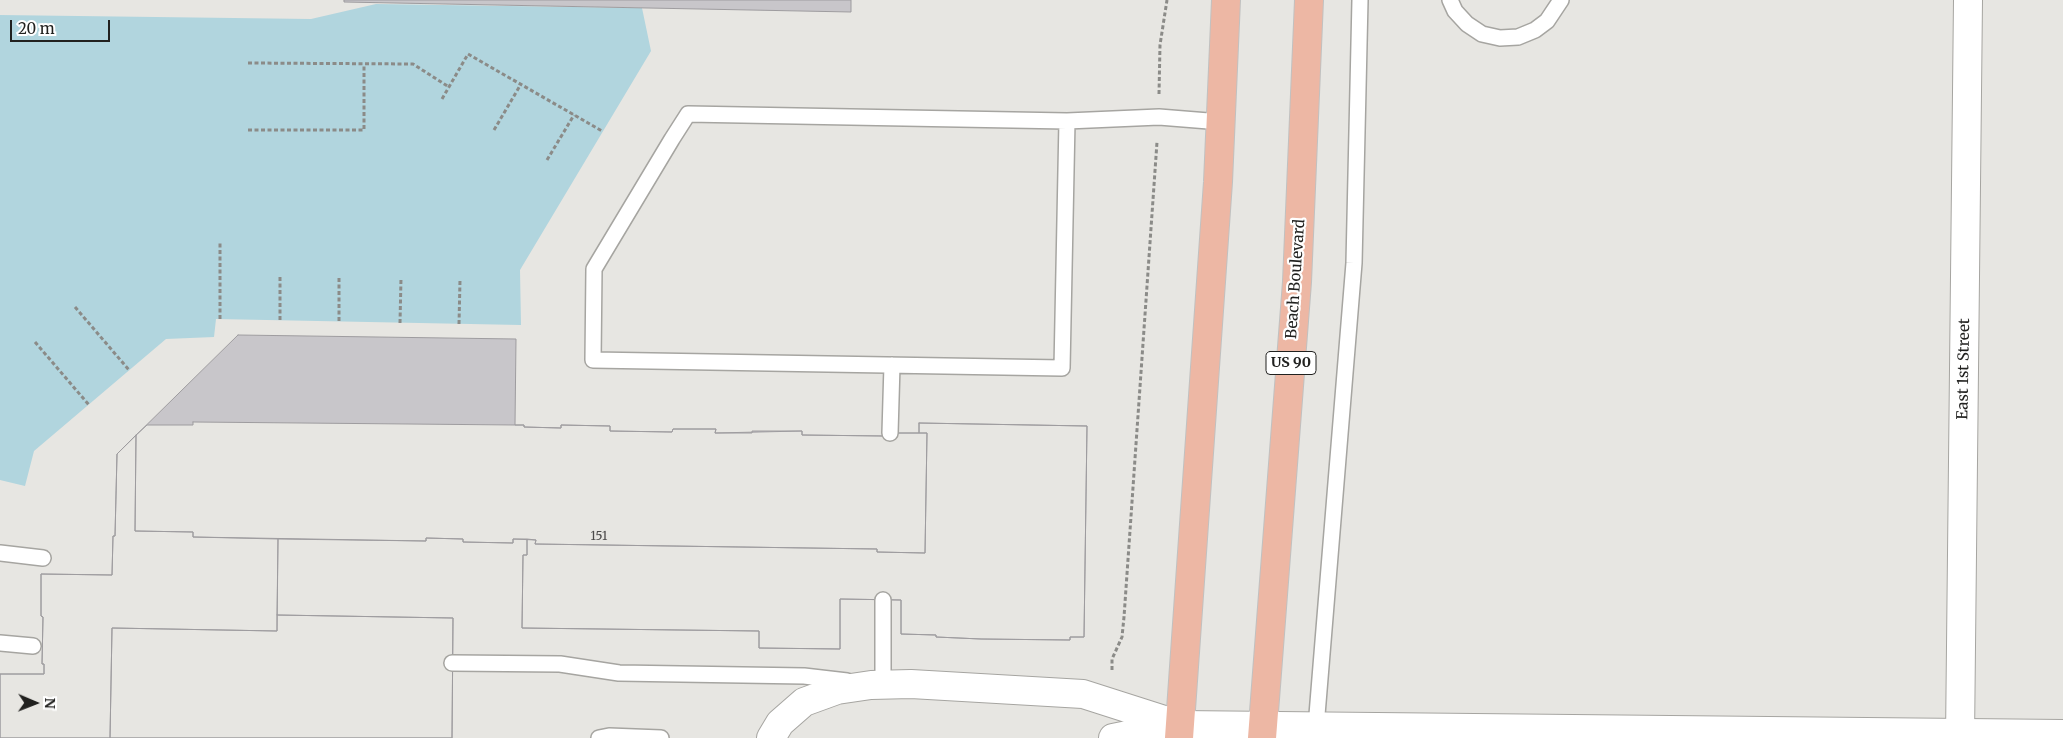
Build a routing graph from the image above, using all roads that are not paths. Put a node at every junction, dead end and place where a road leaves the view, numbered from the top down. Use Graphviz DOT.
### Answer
graph roads {
  1 [pos="1224,0"];
  2 [pos="1309,0"];
  3 [pos="1360,0"];
  4 [pos="1450,0"];
  5 [pos="1561,0"];
  6 [pos="1968,0"];
  7 [pos="1067,121"];
  8 [pos="1221,122"];
  9 [pos="892,365"];
  10 [pos="890,433"];
  11 [pos="0,553"];
  12 [pos="43,558"];
  13 [pos="884,600"];
  14 [pos="0,643"];
  15 [pos="33,646"];
  16 [pos="452,663"];
  17 [pos="877,684"];
  18 [pos="1179,731"];
  19 [pos="1262,732"];
  20 [pos="1316,732"];
  21 [pos="1601,734"];
  22 [pos="2063,734"];
  23 [pos="1960,735"];
  24 [pos="599,738"];
  25 [pos="661,738"];
  26 [pos="771,738"];
  27 [pos="1112,738"];
  1 -- 8 [label="main road"];
  2 -- 19 [label="main road, Beach Boulevard / US 90"];
  3 -- 20 [label="lane"];
  4 -- 5 [label="lane"];
  6 -- 23 [label="street, East 1st Street"];
  7 -- 8 [label="lane"];
  7 -- 9 [label="lane"];
  7 -- 9 [label="lane"];
  8 -- 18 [label="main road"];
  9 -- 10 [label="lane"];
  11 -- 12 [label="lane"];
  13 -- 17 [label="lane"];
  14 -- 15 [label="lane"];
  16 -- 17 [label="lane"];
  17 -- 18 [label="street"];
  17 -- 26 [label="street"];
  18 -- 19 [label="street"];
  18 -- 27 [label="street"];
  19 -- 20 [label="street"];
  20 -- 21 [label="street"];
  21 -- 23 [label="street"];
  22 -- 23 [label="street"];
  24 -- 25 [label="lane"];
}
